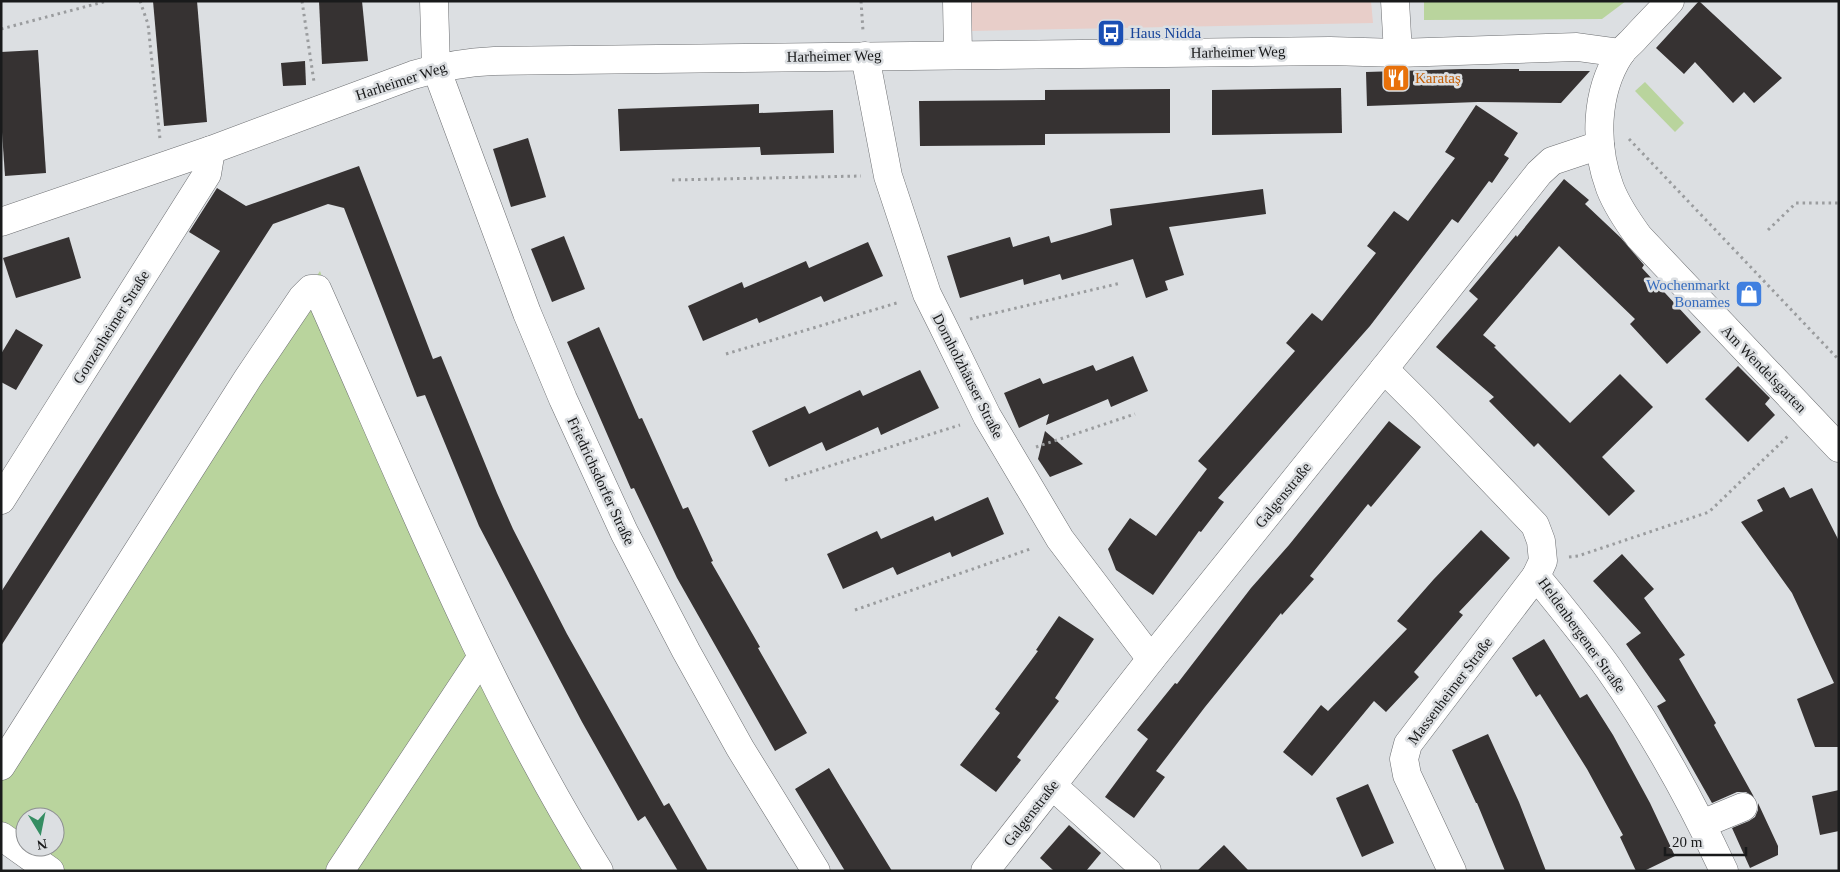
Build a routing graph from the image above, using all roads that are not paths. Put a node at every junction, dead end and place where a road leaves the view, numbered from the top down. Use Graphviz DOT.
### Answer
graph roads {
  1 [pos="434,1"];
  2 [pos="957,1"];
  3 [pos="1395,1"];
  4 [pos="1670,1"];
  5 [pos="1398,53"];
  6 [pos="1621,53"];
  7 [pos="958,55"];
  8 [pos="865,56"];
  9 [pos="436,68"];
  10 [pos="1611,139"];
  11 [pos="211,150"];
  12 [pos="1,222"];
  13 [pos="1384,370"];
  14 [pos="1835,441"];
  15 [pos="1,500"];
  16 [pos="1540,568"];
  17 [pos="481,658"];
  18 [pos="1151,659"];
  19 [pos="1,766"];
  20 [pos="1053,786"];
  21 [pos="1743,806"];
  22 [pos="1702,824"];
  23 [pos="1,836"];
  24 [pos="50,871"];
  25 [pos="340,871"];
  26 [pos="599,871"];
  27 [pos="816,871"];
  28 [pos="985,871"];
  29 [pos="1147,871"];
  30 [pos="1452,871"];
  31 [pos="1724,871"];
  1 -- 9 [label="street, Friedrichsdorfer Straße"];
  2 -- 7 [label="street"];
  3 -- 5 [label="street"];
  4 -- 6 [label="street"];
  5 -- 6 [label="street, Harheimer Weg"];
  5 -- 7 [label="street, Harheimer Weg"];
  6 -- 10 [label="street, Am Wendelsgarten"];
  7 -- 8 [label="street, Harheimer Weg"];
  8 -- 9 [label="street, Harheimer Weg"];
  8 -- 18 [label="street, Dornholzhäuser Straße"];
  9 -- 11 [label="street, Harheimer Weg"];
  9 -- 27 [label="street, Friedrichsdorfer Straße"];
  10 -- 13 [label="street, Galgenstraße"];
  10 -- 14 [label="street, Am Wendelsgarten"];
  11 -- 12 [label="street, Harheimer Weg"];
  11 -- 15 [label="street, Gonzenheimer Straße"];
  13 -- 16 [label="street, Heldenbergener Straße"];
  13 -- 18 [label="street, Galgenstraße"];
  16 -- 22 [label="street, Heldenbergener Straße"];
  16 -- 30 [label="street, Massenheimer Straße"];
  17 -- 19 [label="street"];
  17 -- 25 [label="street"];
  17 -- 26 [label="street"];
  18 -- 20 [label="street, Galgenstraße"];
  20 -- 28 [label="street, Galgenstraße"];
  20 -- 29 [label="street"];
  21 -- 22 [label="street"];
  22 -- 31 [label="street, Heldenbergener Straße"];
  23 -- 24 [label="street"];
}
